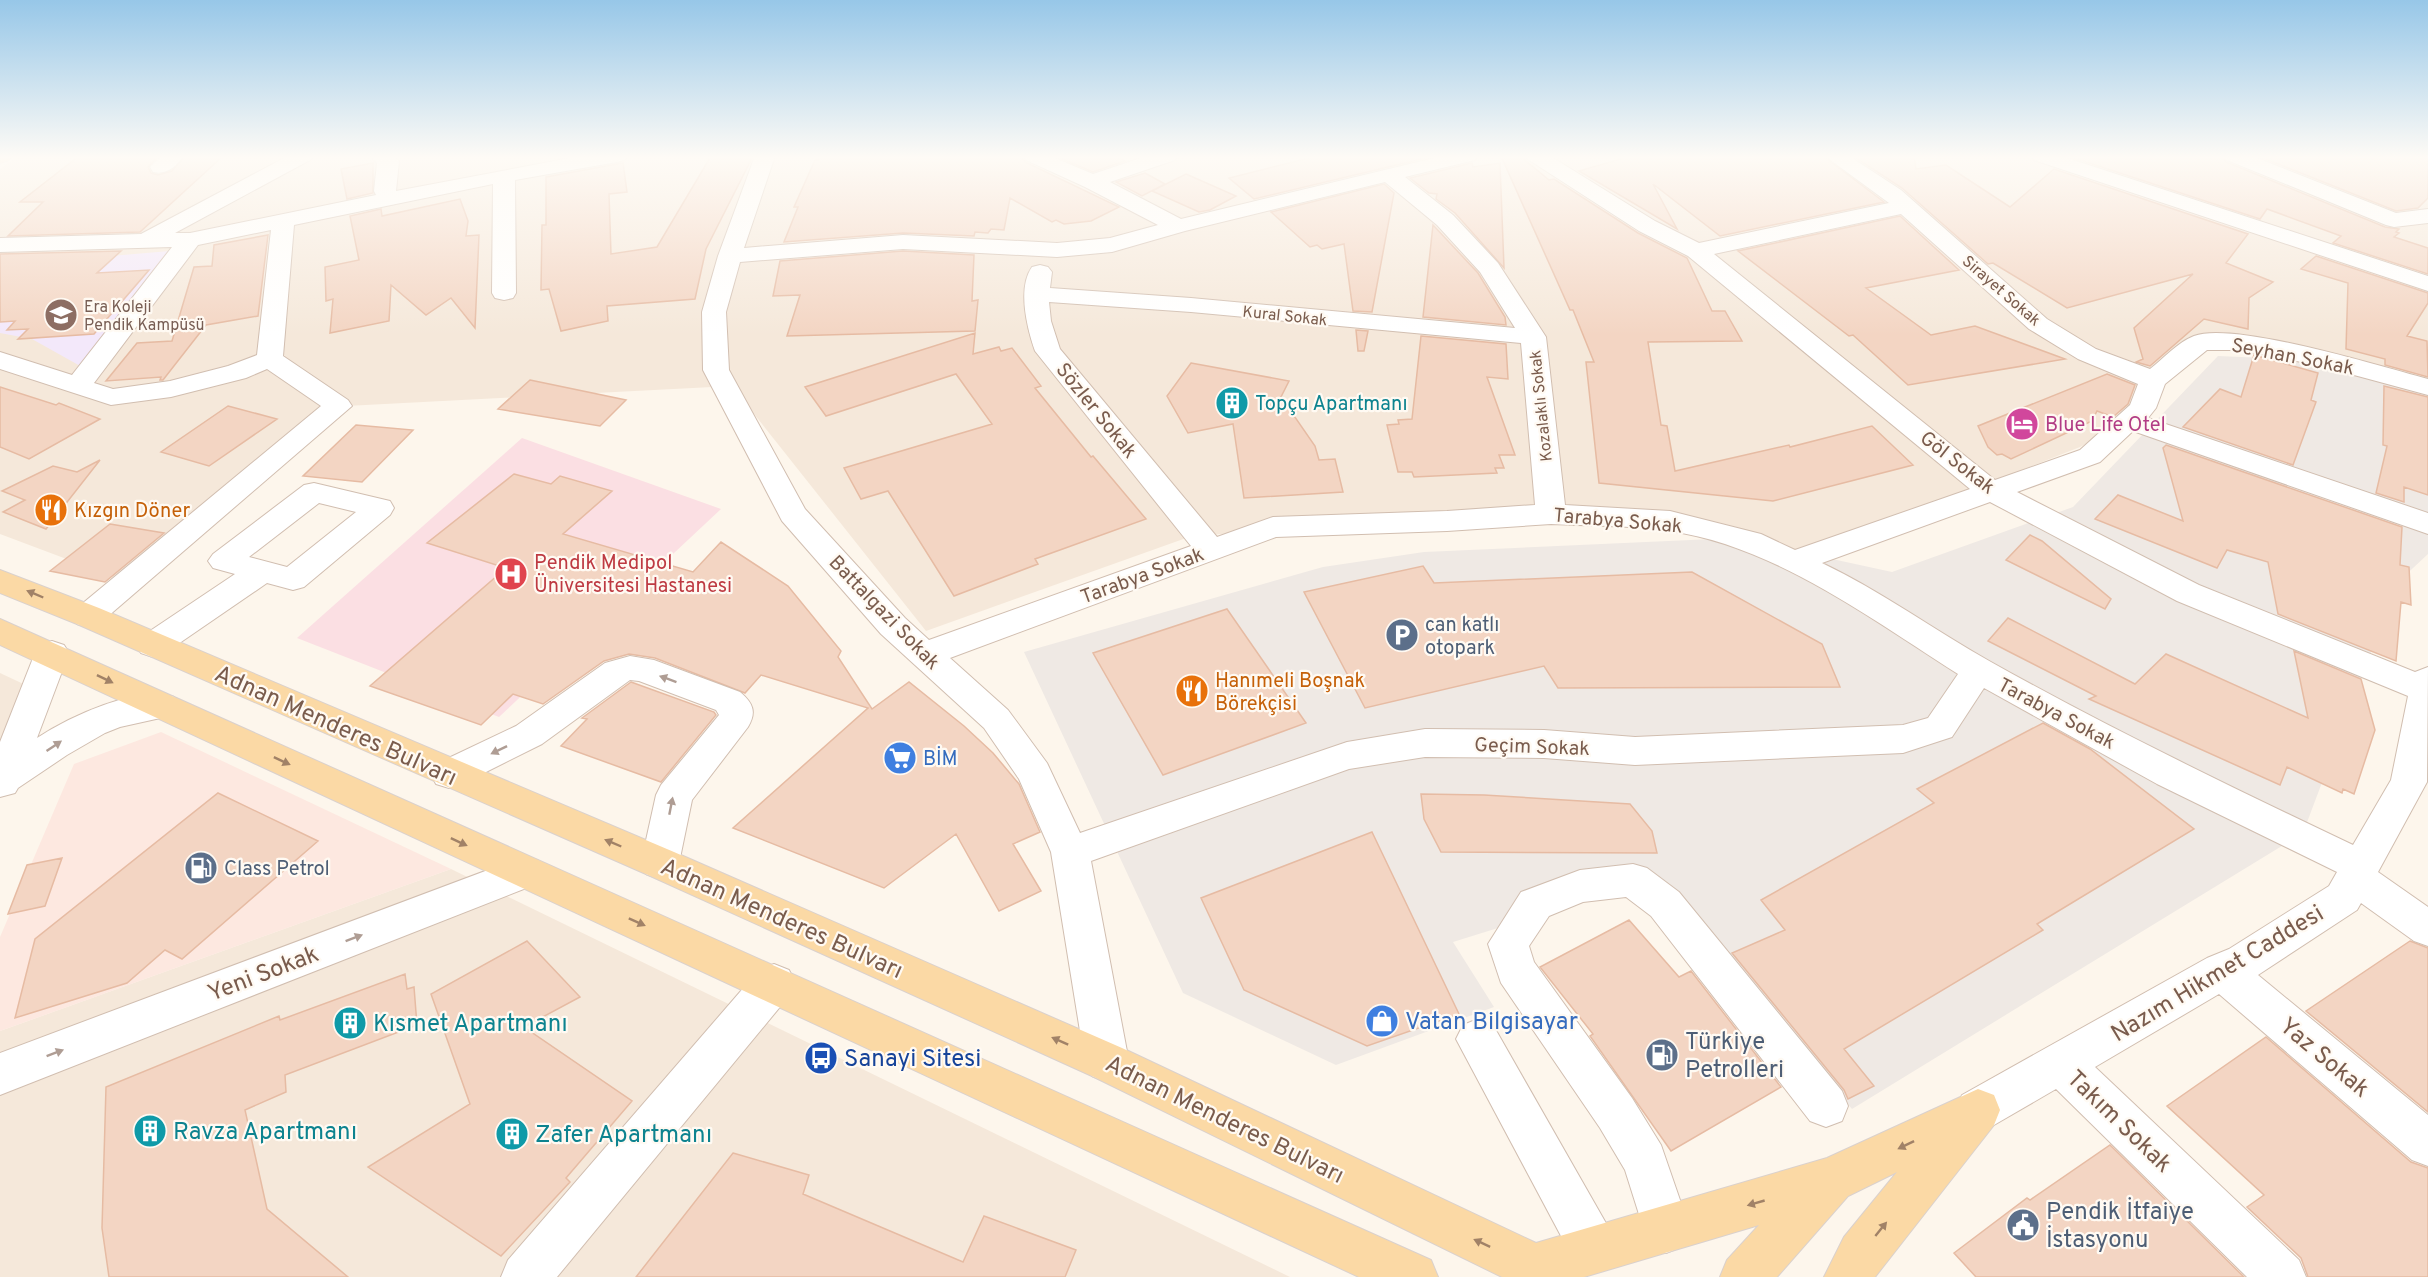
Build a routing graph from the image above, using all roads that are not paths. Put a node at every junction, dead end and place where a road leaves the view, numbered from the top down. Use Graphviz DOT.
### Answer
graph roads {
  1 [pos="191,216"];
  2 [pos="313,216"];
  3 [pos="504,216"];
  4 [pos="744,216"];
  5 [pos="1158,216"];
  6 [pos="1221,216"];
  7 [pos="1440,216"];
  8 [pos="1632,216"];
  9 [pos="1860,216"];
  10 [pos="1916,216"];
  11 [pos="2221,216"];
  12 [pos="2382,216"];
  13 [pos="2428,216"];
  14 [pos="283,222"];
  15 [pos="1178,226"];
  16 [pos="189,240"];
  17 [pos="141,242"];
  18 [pos="0,245"];
  19 [pos="1044,250"];
  20 [pos="1696,251"];
  21 [pos="730,256"];
  22 [pos="2428,284"];
  23 [pos="504,293"];
  24 [pos="1036,294"];
  25 [pos="1533,337"];
  26 [pos="270,359"];
  27 [pos="0,360"];
  28 [pos="2153,380"];
  29 [pos="78,386"];
  30 [pos="2428,387"];
  31 [pos="2128,420"];
  32 [pos="1989,490"];
  33 [pos="1551,514"];
  34 [pos="2428,524"];
  35 [pos="1211,550"];
  36 [pos="1793,562"];
  37 [pos="251,568"];
  38 [pos="0,580"];
  39 [pos="78,613"];
  40 [pos="0,631"];
  41 [pos="147,642"];
  42 [pos="52,653"];
  43 [pos="923,655"];
  44 [pos="1978,670"];
  45 [pos="2427,687"];
  46 [pos="162,706"];
  47 [pos="449,774"];
  48 [pos="3,783"];
  49 [pos="2419,786"];
  50 [pos="1070,852"];
  51 [pos="660,863"];
  52 [pos="2358,871"];
  53 [pos="525,872"];
  54 [pos="2428,929"];
  55 [pos="2222,971"];
  56 [pos="774,983"];
  57 [pos="1478,1039"];
  58 [pos="1107,1062"];
  59 [pos="2061,1064"];
  60 [pos="0,1074"];
  61 [pos="1826,1106"];
  62 [pos="1978,1110"];
  63 [pos="2428,1144"];
  64 [pos="1832,1180"];
  65 [pos="1666,1229"];
  66 [pos="1594,1249"];
  67 [pos="1545,1272"];
  68 [pos="525,1277"];
  69 [pos="1414,1277"];
  70 [pos="1744,1277"];
  71 [pos="1848,1277"];
  72 [pos="2282,1277"];
  1 -- 17 [label="street"];
  2 -- 14 [label="street"];
  3 -- 23 [label="street"];
  4 -- 21 [label="street, Battalgazi Sokak"];
  5 -- 15 [label="street"];
  6 -- 15 [label="street"];
  7 -- 25 [label="street, Kozalaklı Sokak"];
  8 -- 20 [label="street, Göl Sokak"];
  9 -- 20 [label="street"];
  10 -- 28 [label="street, Sirayet Sokak"];
  11 -- 22 [label="street"];
  12 -- 13 [label="street"];
  14 -- 16 [label="street"];
  14 -- 26 [label="street"];
  15 -- 19 [label="street"];
  16 -- 17 [label="street"];
  16 -- 29 [label="street"];
  17 -- 18 [label="street"];
  19 -- 21 [label="street"];
  19 -- 24 [label="street, Sözler Sokak"];
  20 -- 32 [label="street, Göl Sokak"];
  21 -- 43 [label="street, Battalgazi Sokak"];
  24 -- 25 [label="street, Kural Sokak"];
  24 -- 35 [label="street, Sözler Sokak"];
  25 -- 33 [label="street, Kozalaklı Sokak"];
  26 -- 29 [label="street"];
  26 -- 39 [label="street"];
  27 -- 29 [label="street"];
  28 -- 30 [label="street, Seyhan Sokak"];
  28 -- 31 [label="street"];
  31 -- 32 [label="street"];
  31 -- 34 [label="street"];
  32 -- 36 [label="street"];
  32 -- 45 [label="street, Göl Sokak"];
  33 -- 35 [label="street, Tarabya Sokak"];
  33 -- 36 [label="street, Tarabya Sokak"];
  35 -- 43 [label="street, Tarabya Sokak"];
  36 -- 44 [label="street, Tarabya Sokak"];
  37 -- 41 [label="street"];
  39 -- 38 [label="main road, Adnan Menderes Bulvarı, one-way"];
  39 -- 41 [label="main road, Adnan Menderes Bulvarı"];
  39 -- 42 [label="main road"];
  40 -- 42 [label="main road"];
  41 -- 47 [label="main road, Adnan Menderes Bulvarı"];
  42 -- 46 [label="main road, one-way"];
  42 -- 48 [label="street"];
  43 -- 50 [label="street, Battalgazi Sokak"];
  44 -- 50 [label="street, Geçim Sokak"];
  44 -- 52 [label="street, Tarabya Sokak"];
  45 -- 49 [label="street, Nazım Hikmet Caddesi"];
  48 -- 46 [label="street, one-way"];
  46 -- 53 [label="main road, one-way"];
  51 -- 47 [label="main road, Adnan Menderes Bulvarı, one-way"];
  51 -- 47 [label="street, one-way"];
  49 -- 52 [label="street, Nazım Hikmet Caddesi"];
  50 -- 58 [label="street, Battalgazi Sokak"];
  58 -- 51 [label="main road, Adnan Menderes Bulvarı, one-way"];
  52 -- 54 [label="street, Tarabya Sokak"];
  52 -- 55 [label="street, Nazım Hikmet Caddesi"];
  53 -- 56 [label="main road, one-way"];
  60 -- 53 [label="street, Yeni Sokak, one-way"];
  55 -- 59 [label="street, Nazım Hikmet Caddesi"];
  55 -- 63 [label="street, Yaz Sokak"];
  56 -- 68 [label="street"];
  56 -- 69 [label="main road"];
  57 -- 66 [label="street"];
  67 -- 58 [label="main road, Adnan Menderes Bulvarı, one-way"];
  59 -- 62 [label="street, Nazım Hikmet Caddesi"];
  59 -- 72 [label="street, Takım Sokak"];
  61 -- 65 [label="street"];
  62 -- 64 [label="main road, one-way"];
  71 -- 62 [label="main road, one-way"];
  64 -- 65 [label="main road, one-way"];
  64 -- 70 [label="main road"];
  65 -- 66 [label="main road"];
  66 -- 67 [label="main road"];
}
